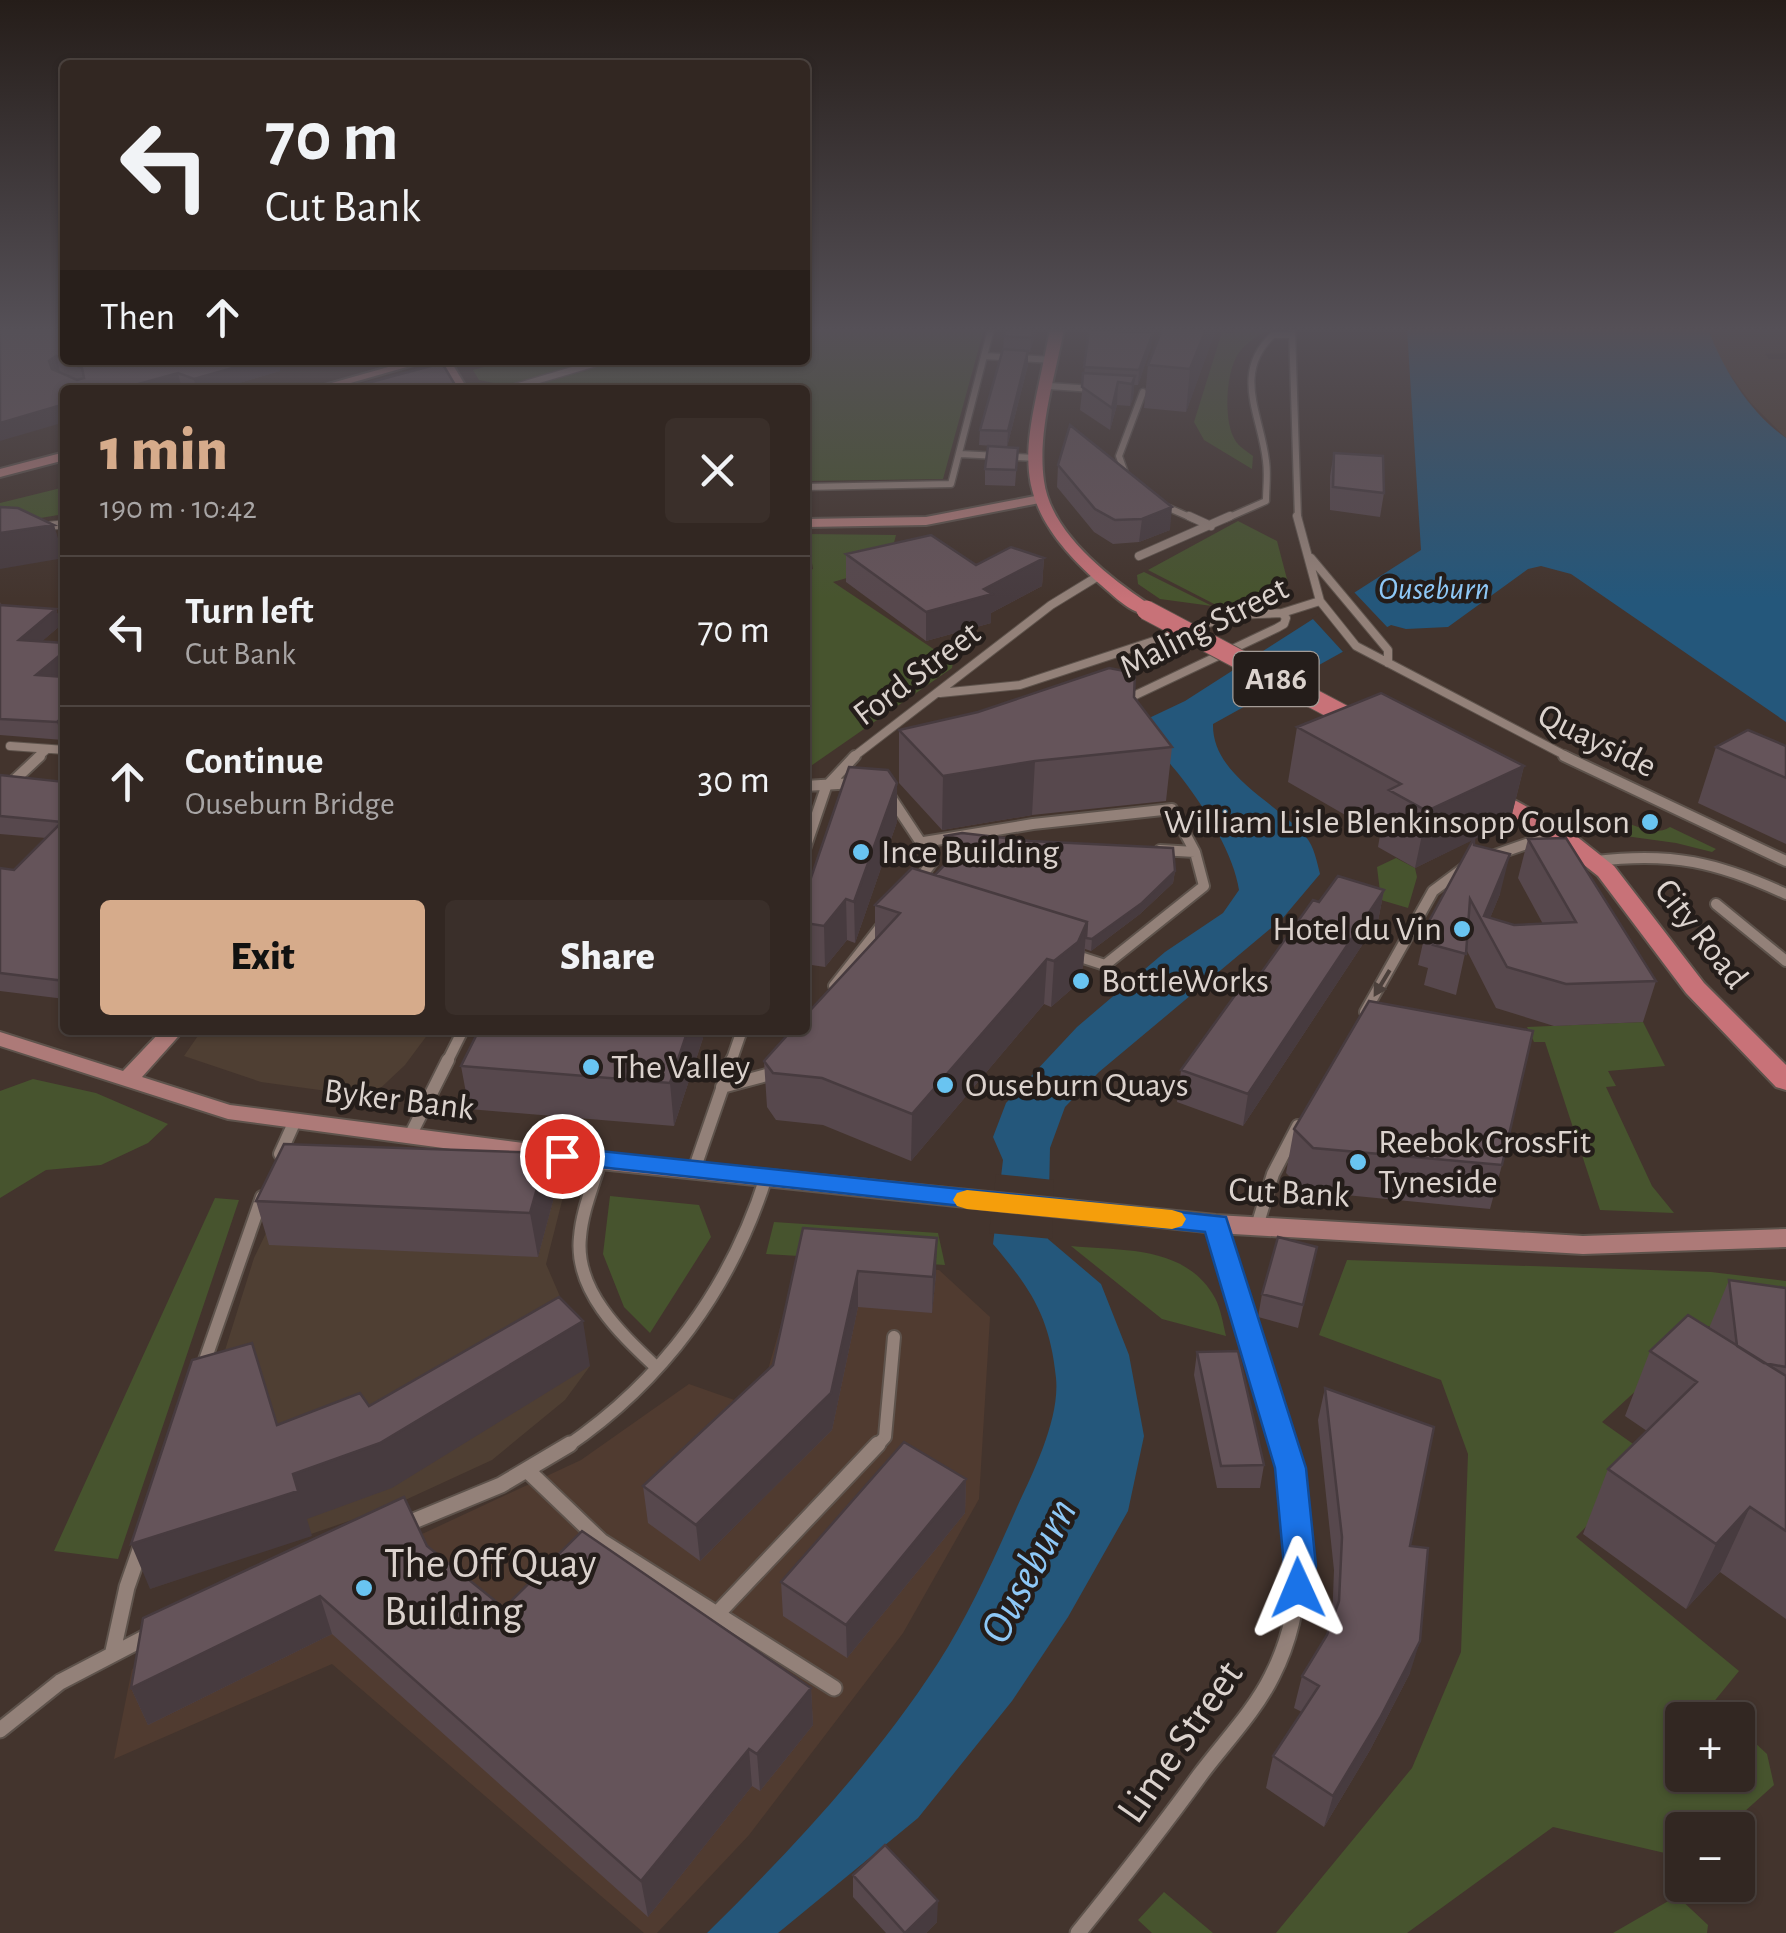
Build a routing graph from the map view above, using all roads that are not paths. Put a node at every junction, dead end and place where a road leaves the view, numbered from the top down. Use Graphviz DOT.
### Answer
graph roads {
  1 [pos="969,419"];
  2 [pos="1043,419"];
  3 [pos="1133,419"];
  4 [pos="1254,419"];
  5 [pos="1293,419"];
  6 [pos="960,454"];
  7 [pos="60,457"];
  8 [pos="1037,458"];
  9 [pos="0,473"];
  10 [pos="1137,486"];
  11 [pos="810,487"];
  12 [pos="1149,497"];
  13 [pos="1040,499"];
  14 [pos="810,523"];
  15 [pos="60,525"];
  16 [pos="1212,526"];
  17 [pos="32,528"];
  18 [pos="1308,553"];
  19 [pos="1139,556"];
  20 [pos="1100,575"];
  21 [pos="1322,606"];
  22 [pos="1284,616"];
  23 [pos="1388,663"];
  24 [pos="940,693"];
  25 [pos="1118,704"];
  26 [pos="1389,740"];
  27 [pos="10,746"];
  28 [pos="47,748"];
  29 [pos="60,749"];
  30 [pos="1456,775"];
  31 [pos="878,778"];
  32 [pos="861,781"];
  33 [pos="8,786"];
  34 [pos="810,786"];
  35 [pos="826,787"];
  36 [pos="1558,832"];
  37 [pos="810,834"];
  38 [pos="964,836"];
  39 [pos="924,842"];
  40 [pos="1013,842"];
  41 [pos="1140,850"];
  42 [pos="1195,852"];
  43 [pos="1786,861"];
  44 [pos="1601,866"];
  45 [pos="914,887"];
  46 [pos="1786,894"];
  47 [pos="1716,904"];
  48 [pos="892,913"];
  49 [pos="1068,953"];
  50 [pos="1786,961"];
  51 [pos="826,998"];
  52 [pos="1360,1022"];
  53 [pos="169,1035"];
  54 [pos="460,1035"];
  55 [pos="740,1035"];
  56 [pos="2,1042"];
  57 [pos="782,1061"];
  58 [pos="128,1078"];
  59 [pos="1786,1081"];
  60 [pos="722,1088"];
  61 [pos="1304,1116"];
  62 [pos="294,1123"];
  63 [pos="410,1136"];
  64 [pos="600,1160"];
  65 [pos="694,1170"];
  66 [pos="272,1174"];
  67 [pos="766,1177"];
  68 [pos="264,1190"];
  69 [pos="978,1201"];
  70 [pos="1786,1222"];
  71 [pos="1216,1224"];
  72 [pos="1256,1226"];
  73 [pos="1786,1238"];
  74 [pos="1760,1239"];
  75 [pos="894,1336"];
  76 [pos="657,1368"];
  77 [pos="196,1389"];
  78 [pos="528,1472"];
  79 [pos="146,1533"];
  80 [pos="384,1534"];
  81 [pos="717,1614"];
  82 [pos="167,1628"];
  83 [pos="113,1651"];
  84 [pos="834,1688"];
  85 [pos="0,1730"];
  86 [pos="1078,1933"];
  1 -- 6 [label="street"];
  2 -- 8 [label="main road"];
  3 -- 10 [label="street"];
  4 -- 16 [label="street"];
  5 -- 18 [label="street"];
  6 -- 8 [label="street"];
  6 -- 11 [label="street"];
  7 -- 9 [label="main road"];
  8 -- 13 [label="main road"];
  12 -- 16 [label="street"];
  13 -- 14 [label="main road"];
  13 -- 20 [label="main road, A186"];
  15 -- 17 [label="street"];
  16 -- 19 [label="street"];
  18 -- 21 [label="street"];
  18 -- 23 [label="street"];
  20 -- 24 [label="street, Ford Street"];
  20 -- 26 [label="main road, A186, bridge"];
  21 -- 22 [label="street, Maling Street"];
  21 -- 23 [label="street, Quayside"];
  22 -- 24 [label="street"];
  22 -- 25 [label="street, Maling Street"];
  23 -- 43 [label="street, Quayside"];
  24 -- 35 [label="street, Ford Street"];
  27 -- 28 [label="street"];
  28 -- 29 [label="street"];
  28 -- 33 [label="street"];
  30 -- 36 [label="main road, City Road"];
  31 -- 39 [label="street"];
  32 -- 35 [label="street"];
  34 -- 35 [label="street"];
  35 -- 37 [label="street, Ford Street"];
  36 -- 44 [label="main road, City Road"];
  36 -- 52 [label="street, one-way"];
  38 -- 39 [label="street"];
  38 -- 40 [label="street"];
  38 -- 42 [label="street"];
  39 -- 45 [label="street"];
  41 -- 42 [label="street"];
  42 -- 49 [label="street"];
  44 -- 46 [label="street"];
  44 -- 59 [label="main road, City Road"];
  47 -- 50 [label="street"];
  48 -- 51 [label="street"];
  53 -- 58 [label="main road"];
  54 -- 63 [label="street"];
  55 -- 60 [label="street"];
  56 -- 58 [label="main road, Byker Bank"];
  57 -- 60 [label="street"];
  58 -- 62 [label="main road, Byker Bank"];
  60 -- 65 [label="street"];
  61 -- 72 [label="street"];
  62 -- 63 [label="main road, Byker Bank"];
  62 -- 66 [label="street"];
  63 -- 64 [label="main road, Byker Bank"];
  64 -- 65 [label="main road, Byker Bank"];
  64 -- 76 [label="street"];
  65 -- 67 [label="main road, Byker Bank"];
  67 -- 69 [label="main road, Byker Bank"];
  67 -- 76 [label="street"];
  68 -- 77 [label="street"];
  69 -- 71 [label="main road, Cut Bank"];
  70 -- 74 [label="main road"];
  71 -- 72 [label="main road, Cut Bank"];
  71 -- 86 [label="street, Lime Street"];
  72 -- 74 [label="main road, Cut Bank"];
  73 -- 74 [label="main road, Cut Bank"];
  75 -- 81 [label="street"];
  76 -- 78 [label="street"];
  78 -- 80 [label="street"];
  78 -- 81 [label="street"];
  79 -- 83 [label="street"];
  81 -- 84 [label="street"];
  82 -- 83 [label="street"];
  83 -- 85 [label="street"];
}
